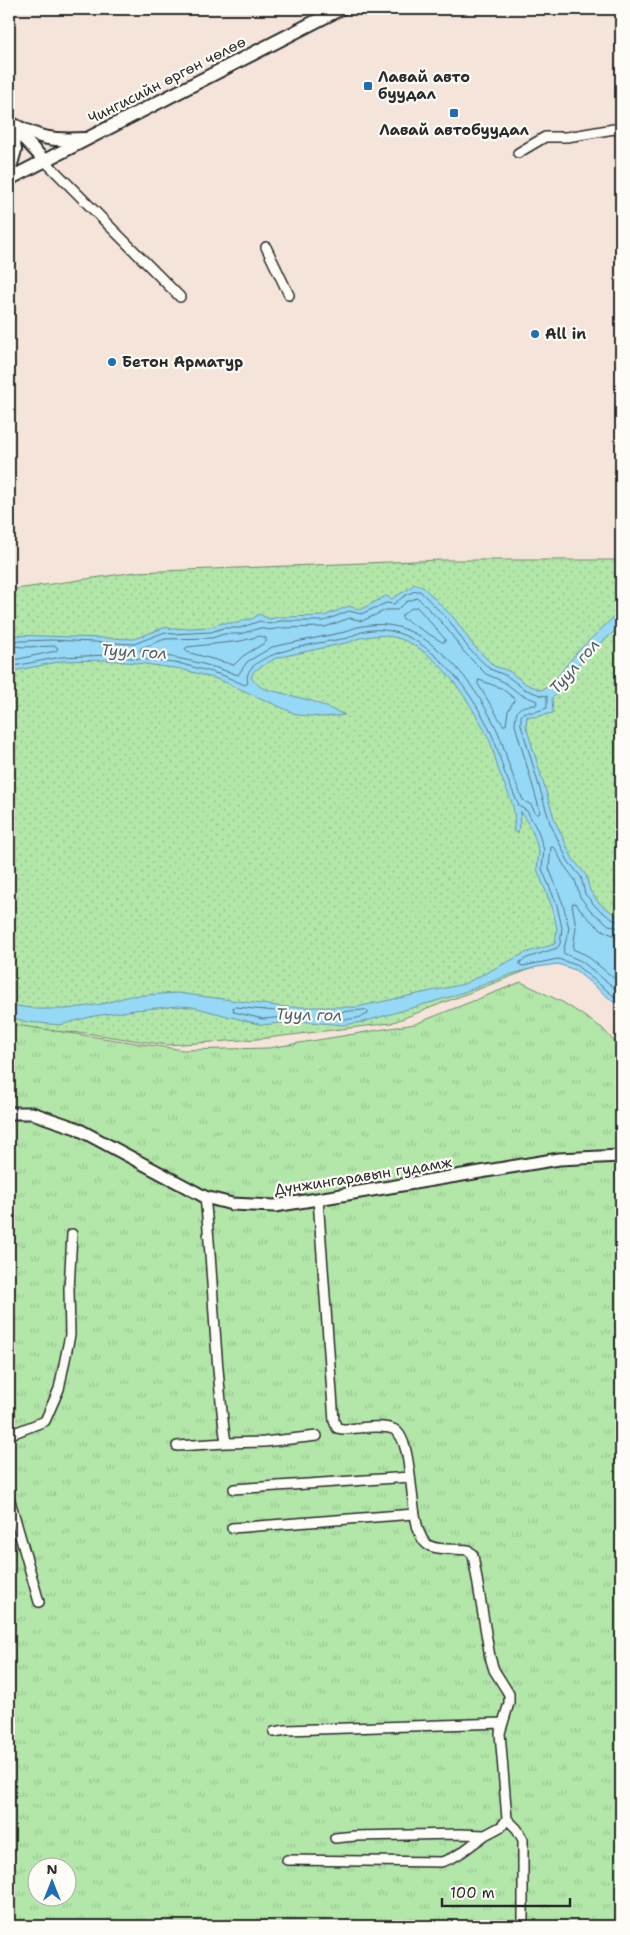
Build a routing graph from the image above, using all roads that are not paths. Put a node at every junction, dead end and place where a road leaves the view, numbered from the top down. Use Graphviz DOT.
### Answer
graph roads {
  1 [pos="340,9"];
  2 [pos="9,123"];
  3 [pos="621,132"];
  4 [pos="88,138"];
  5 [pos="518,153"];
  6 [pos="45,161"];
  7 [pos="9,171"];
  8 [pos="9,179"];
  9 [pos="266,248"];
  10 [pos="289,295"];
  11 [pos="180,297"];
  12 [pos="9,1113"];
  13 [pos="621,1156"];
  14 [pos="205,1197"];
  15 [pos="318,1199"];
  16 [pos="72,1234"];
  17 [pos="9,1435"];
  18 [pos="317,1436"];
  19 [pos="226,1443"];
  20 [pos="177,1446"];
  21 [pos="410,1477"];
  22 [pos="234,1488"];
  23 [pos="9,1498"];
  24 [pos="414,1514"];
  25 [pos="232,1528"];
  26 [pos="39,1602"];
  27 [pos="503,1723"];
  28 [pos="274,1732"];
  29 [pos="507,1819"];
  30 [pos="485,1835"];
  31 [pos="335,1838"];
  32 [pos="287,1860"];
  33 [pos="523,1926"];
  1 -- 4 [label="highway, Чингисийн өргөн чөлөө"];
  2 -- 4 [label="highway"];
  2 -- 6 [label="main road"];
  2 -- 7 [label="highway"];
  3 -- 5 [label="street"];
  4 -- 6 [label="highway, Чингисийн өргөн чөлөө"];
  6 -- 8 [label="highway, Чингисийн өргөн чөлөө"];
  6 -- 11 [label="street"];
  9 -- 10 [label="street"];
  12 -- 14 [label="main road, Дүнжингаравын гудамж"];
  13 -- 15 [label="main road, Дүнжингаравын гудамж"];
  14 -- 15 [label="main road, Дүнжингаравын гудамж"];
  14 -- 19 [label="street"];
  15 -- 21 [label="street"];
  16 -- 17 [label="street"];
  18 -- 19 [label="street"];
  19 -- 20 [label="street"];
  21 -- 22 [label="street"];
  21 -- 24 [label="street"];
  23 -- 26 [label="street"];
  24 -- 25 [label="street"];
  24 -- 27 [label="street"];
  27 -- 28 [label="street"];
  27 -- 29 [label="street"];
  29 -- 30 [label="street"];
  29 -- 33 [label="street"];
  30 -- 31 [label="street"];
  30 -- 32 [label="street"];
}
